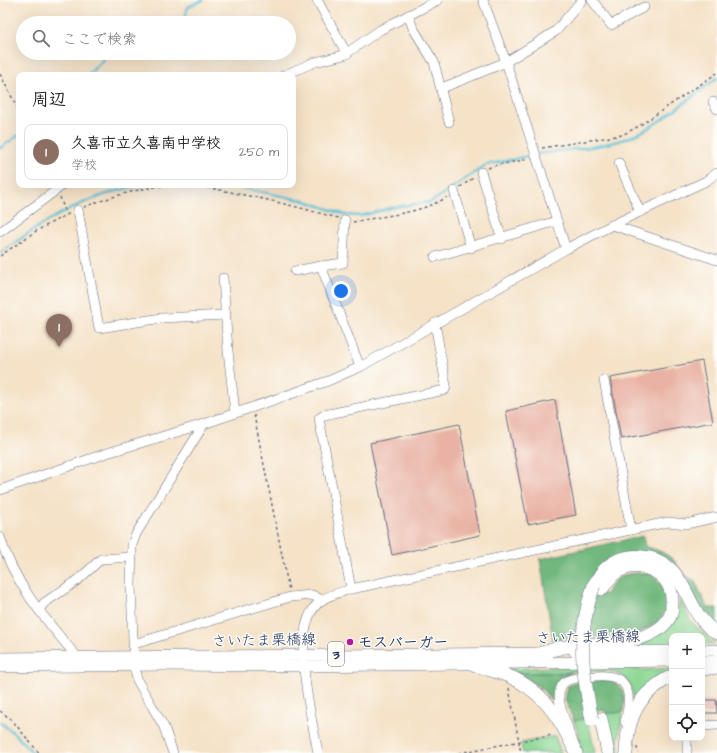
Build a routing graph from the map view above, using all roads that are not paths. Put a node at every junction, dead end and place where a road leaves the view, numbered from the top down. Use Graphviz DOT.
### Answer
graph roads {
  1 [pos="317,0"];
  2 [pos="438,0"];
  3 [pos="484,0"];
  4 [pos="582,0"];
  5 [pos="592,0"];
  6 [pos="644,7"];
  7 [pos="408,15"];
  8 [pos="347,54"];
  9 [pos="506,62"];
  10 [pos="291,72"];
  11 [pos="442,88"];
  12 [pos="449,122"];
  13 [pos="619,163"];
  14 [pos="481,172"];
  15 [pos="717,173"];
  16 [pos="59,188"];
  17 [pos="454,192"];
  18 [pos="78,210"];
  19 [pos="640,212"];
  20 [pos="345,220"];
  21 [pos="557,221"];
  22 [pos="612,225"];
  23 [pos="0,232"];
  24 [pos="502,238"];
  25 [pos="471,248"];
  26 [pos="566,249"];
  27 [pos="435,257"];
  28 [pos="717,260"];
  29 [pos="321,266"];
  30 [pos="295,271"];
  31 [pos="223,278"];
  32 [pos="226,315"];
  33 [pos="435,323"];
  34 [pos="360,367"];
  35 [pos="604,380"];
  36 [pos="235,413"];
  37 [pos="204,424"];
  38 [pos="0,490"];
  39 [pos="717,517"];
  40 [pos="631,530"];
  41 [pos="0,537"];
  42 [pos="132,557"];
  43 [pos="598,587"];
  44 [pos="351,589"];
  45 [pos="322,600"];
  46 [pos="39,610"];
  47 [pos="717,633"];
  48 [pos="134,644"];
  49 [pos="705,650"];
  50 [pos="717,650"];
  51 [pos="669,651"];
  52 [pos="542,653"];
  53 [pos="303,654"];
  54 [pos="77,657"];
  55 [pos="0,658"];
  56 [pos="134,661"];
  57 [pos="669,661"];
  58 [pos="705,661"];
  59 [pos="717,661"];
  60 [pos="471,663"];
  61 [pos="303,666"];
  62 [pos="0,667"];
  63 [pos="717,667"];
  64 [pos="705,669"];
  65 [pos="669,678"];
  66 [pos="597,719"];
  67 [pos="717,725"];
  68 [pos="705,726"];
  69 [pos="687,741"];
  70 [pos="574,749"];
  71 [pos="173,753"];
  72 [pos="318,753"];
  73 [pos="599,753"];
  74 [pos="608,753"];
  75 [pos="625,753"];
  76 [pos="687,753"];
  1 -- 8 [label="street"];
  2 -- 7 [label="street"];
  3 -- 9 [label="street"];
  4 -- 9 [label="street"];
  5 -- 6 [label="street"];
  7 -- 8 [label="street"];
  7 -- 11 [label="street"];
  8 -- 10 [label="street"];
  9 -- 11 [label="street"];
  9 -- 21 [label="street"];
  11 -- 12 [label="street"];
  13 -- 19 [label="street"];
  14 -- 24 [label="street"];
  15 -- 19 [label="street"];
  16 -- 23 [label="street"];
  17 -- 25 [label="street"];
  18 -- 32 [label="street"];
  19 -- 22 [label="street"];
  20 -- 29 [label="street"];
  21 -- 24 [label="street"];
  21 -- 26 [label="street"];
  22 -- 26 [label="street"];
  22 -- 28 [label="street"];
  24 -- 25 [label="street"];
  25 -- 27 [label="street"];
  26 -- 33 [label="street"];
  29 -- 30 [label="street"];
  29 -- 34 [label="street"];
  31 -- 32 [label="street"];
  32 -- 36 [label="street"];
  33 -- 34 [label="street"];
  33 -- 44 [label="street"];
  34 -- 36 [label="street"];
  35 -- 40 [label="street"];
  36 -- 37 [label="street"];
  37 -- 38 [label="street"];
  37 -- 42 [label="street"];
  39 -- 40 [label="street"];
  40 -- 44 [label="street"];
  41 -- 46 [label="street"];
  42 -- 46 [label="street"];
  42 -- 48 [label="street"];
  43 -- 47 [label="highway"];
  43 -- 52 [label="highway"];
  43 -- 66 [label="highway"];
  44 -- 45 [label="street"];
  45 -- 48 [label="street"];
  45 -- 53 [label="street"];
  46 -- 54 [label="street"];
  48 -- 56 [label="street"];
  49 -- 50 [label="main road"];
  51 -- 52 [label="main road, さいたま栗橋線 / 3"];
  52 -- 53 [label="main road, さいたま栗橋線 / 3"];
  53 -- 56 [label="main road, さいたま栗橋線 / 3"];
  53 -- 61 [label="street"];
  54 -- 55 [label="main road, さいたま栗橋線 / 3"];
  54 -- 56 [label="main road, さいたま栗橋線 / 3"];
  56 -- 61 [label="main road, さいたま栗橋線 / 3"];
  56 -- 62 [label="main road, さいたま栗橋線 / 3"];
  56 -- 71 [label="street"];
  57 -- 60 [label="main road, さいたま栗橋線 / 3"];
  58 -- 59 [label="main road"];
  60 -- 61 [label="main road, さいたま栗橋線 / 3"];
  60 -- 70 [label="highway"];
  61 -- 72 [label="street"];
  63 -- 64 [label="highway"];
  65 -- 75 [label="highway"];
  66 -- 73 [label="highway"];
  66 -- 74 [label="highway"];
  67 -- 68 [label="street"];
  69 -- 76 [label="street"];
  70 -- 75 [label="street"];
}
